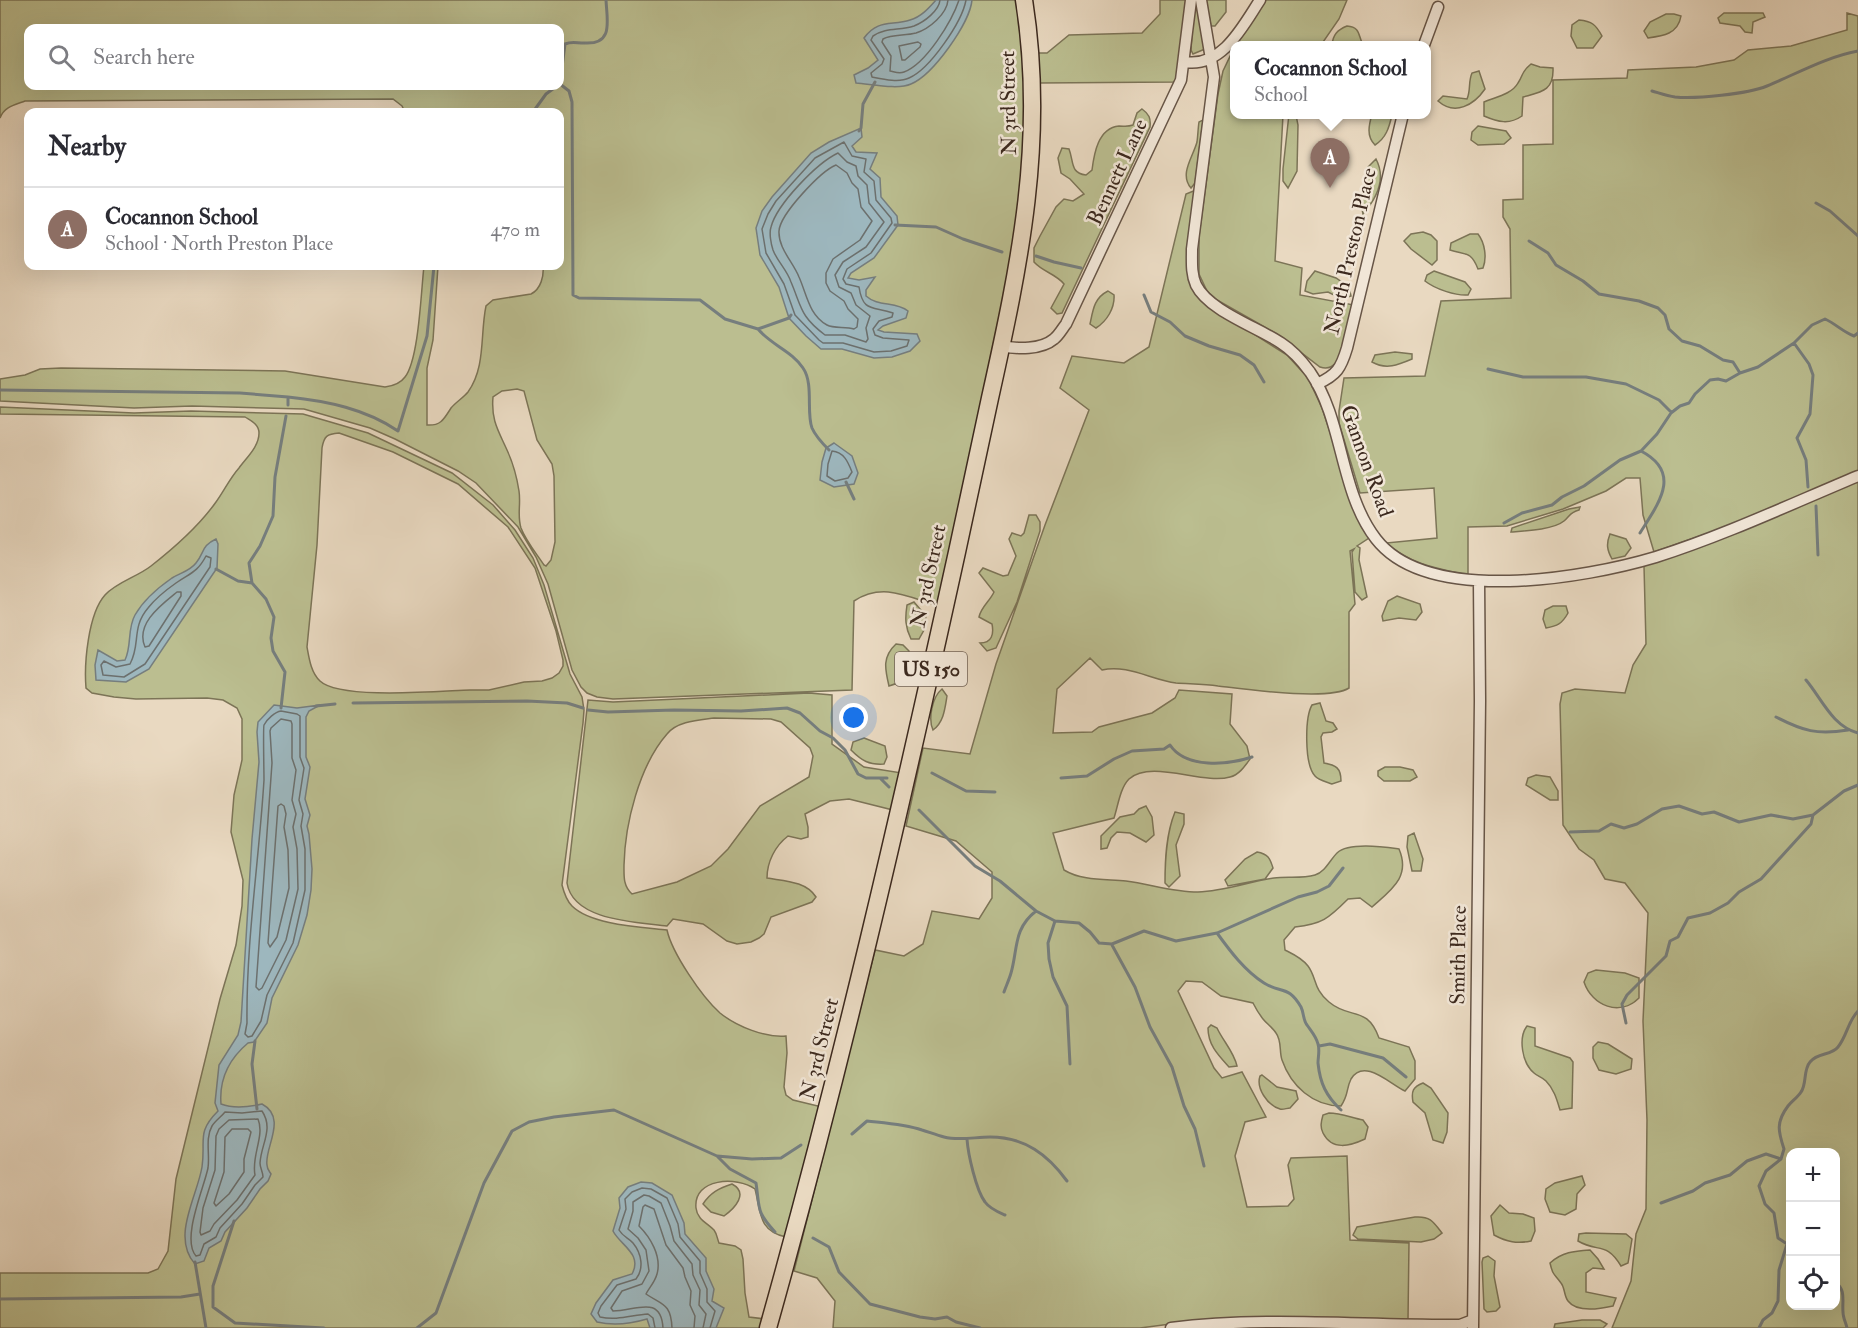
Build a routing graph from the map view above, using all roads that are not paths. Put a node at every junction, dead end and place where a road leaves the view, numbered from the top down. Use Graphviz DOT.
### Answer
graph roads {
  1 [pos="1024,0"];
  2 [pos="1191,0"];
  3 [pos="1201,0"];
  4 [pos="1260,0"];
  5 [pos="1438,7"];
  6 [pos="1232,41"];
  7 [pos="1425,41"];
  8 [pos="1230,42"];
  9 [pos="1212,56"];
  10 [pos="1185,62"];
  11 [pos="1402,119"];
  12 [pos="1002,346"];
  13 [pos="1317,384"];
  14 [pos="1858,476"];
  15 [pos="1479,581"];
  16 [pos="1473,1324"];
  17 [pos="768,1328"];
  18 [pos="1171,1328"];
  1 -- 12 [label="main road, N 3rd Street / US 150"];
  2 -- 10 [label="street"];
  3 -- 9 [label="street, Gannon Road"];
  4 -- 6 [label="street"];
  5 -- 7 [label="street"];
  8 -- 9 [label="street"];
  9 -- 10 [label="street"];
  9 -- 13 [label="street, Gannon Road"];
  10 -- 12 [label="street, Bennett Lane"];
  11 -- 13 [label="street, North Preston Place"];
  12 -- 17 [label="main road, N 3rd Street / US 150"];
  13 -- 15 [label="street, Gannon Road"];
  14 -- 15 [label="street, Gannon Road"];
  15 -- 16 [label="street, Smith Place"];
  16 -- 18 [label="street"];
}
